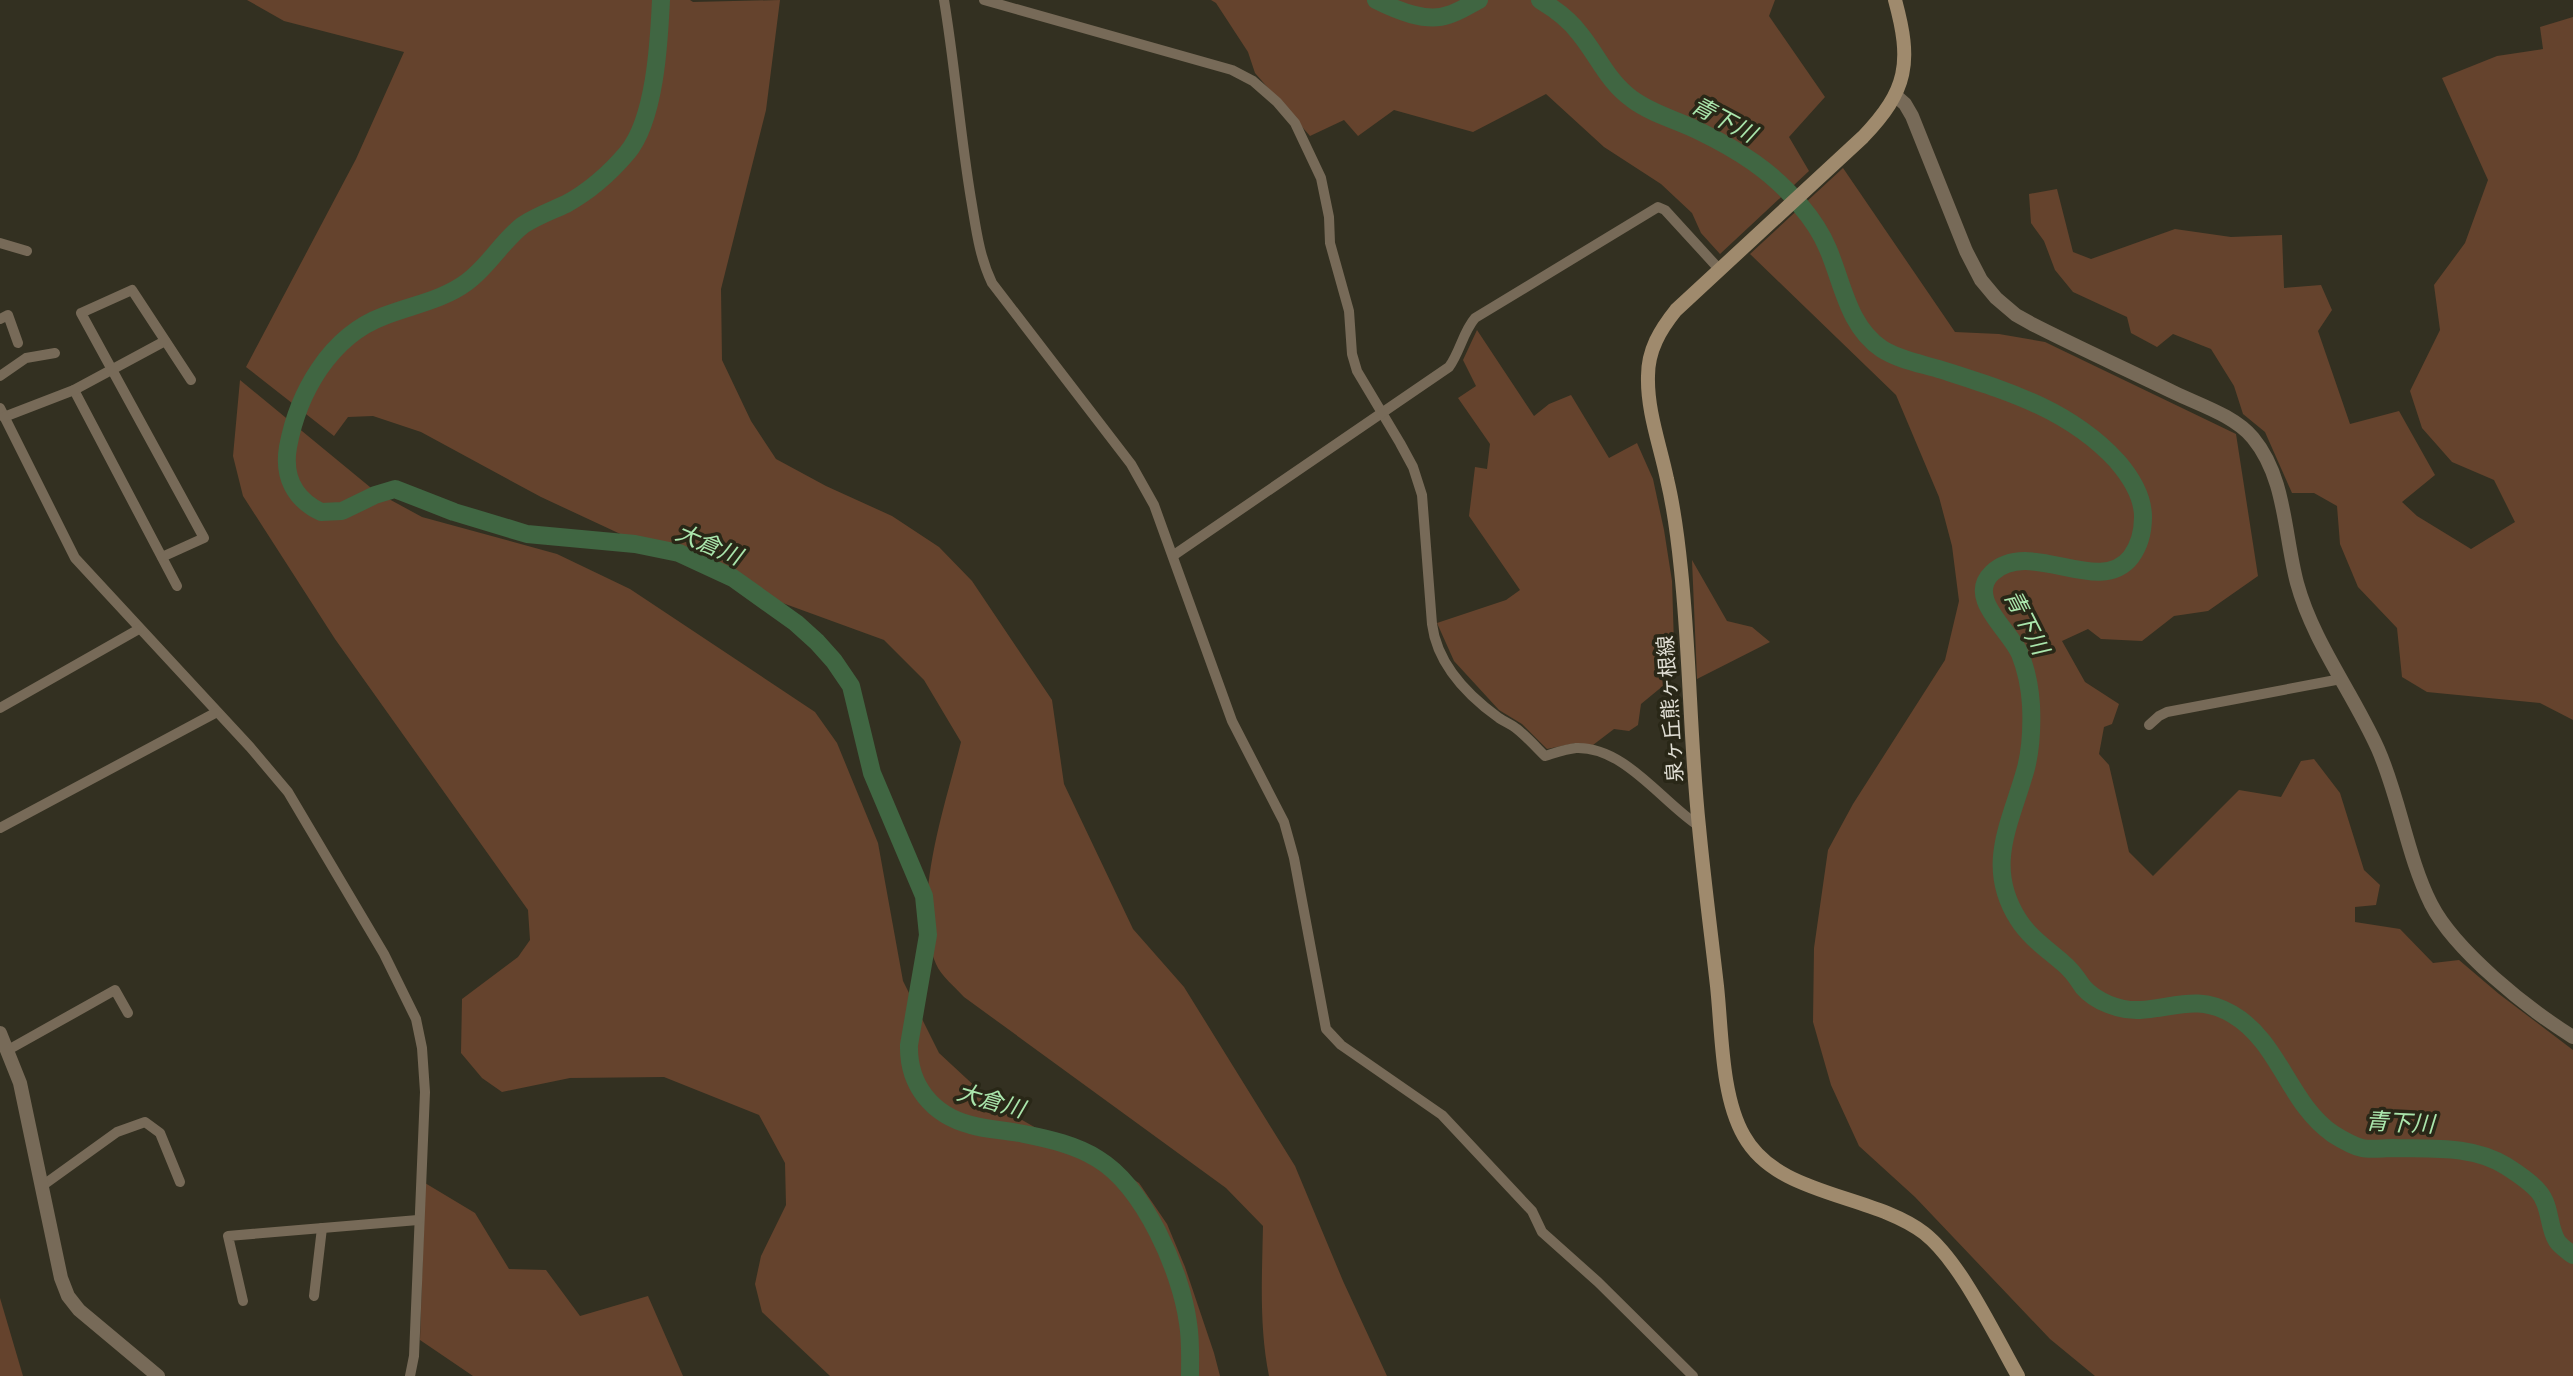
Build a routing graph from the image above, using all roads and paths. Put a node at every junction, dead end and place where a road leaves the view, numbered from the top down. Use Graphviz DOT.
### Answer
graph roads {
  1 [pos="944,0"];
  2 [pos="984,0"];
  3 [pos="1895,0"];
  4 [pos="1895,96"];
  5 [pos="0,243"];
  6 [pos="27,251"];
  7 [pos="1719,269"];
  8 [pos="0,319"];
  9 [pos="164,341"];
  10 [pos="18,343"];
  11 [pos="55,354"];
  12 [pos="111,370"];
  13 [pos="0,376"];
  14 [pos="191,380"];
  15 [pos="75,390"];
  16 [pos="2,413"];
  17 [pos="1381,413"];
  18 [pos="1174,555"];
  19 [pos="162,557"];
  20 [pos="177,586"];
  21 [pos="139,629"];
  22 [pos="2341,679"];
  23 [pos="0,708"];
  24 [pos="217,712"];
  25 [pos="2149,725"];
  26 [pos="1699,826"];
  27 [pos="0,828"];
  28 [pos="128,1013"];
  29 [pos="0,1033"];
  30 [pos="2573,1037"];
  31 [pos="8,1050"];
  32 [pos="180,1182"];
  33 [pos="42,1186"];
  34 [pos="418,1220"];
  35 [pos="322,1228"];
  36 [pos="314,1296"];
  37 [pos="243,1301"];
  38 [pos="158,1376"];
  39 [pos="410,1376"];
  40 [pos="1693,1376"];
  41 [pos="2018,1376"];
  1 -- 18 [label="street"];
  2 -- 17 [label="street"];
  3 -- 4 [label="main road, 泉ヶ丘熊ヶ根線"];
  4 -- 7 [label="main road, 泉ヶ丘熊ヶ根線"];
  4 -- 22 [label="street"];
  5 -- 6 [label="street"];
  7 -- 17 [label="street"];
  7 -- 26 [label="main road, 泉ヶ丘熊ヶ根線"];
  8 -- 10 [label="street"];
  9 -- 12 [label="street"];
  9 -- 12 [label="street"];
  9 -- 14 [label="street"];
  11 -- 13 [label="street"];
  12 -- 15 [label="street"];
  12 -- 19 [label="street"];
  15 -- 16 [label="street"];
  15 -- 19 [label="street"];
  16 -- 21 [label="street"];
  17 -- 18 [label="street"];
  17 -- 26 [label="street"];
  18 -- 40 [label="street"];
  19 -- 20 [label="street"];
  21 -- 23 [label="street"];
  21 -- 24 [label="street"];
  22 -- 25 [label="street"];
  22 -- 30 [label="street"];
  24 -- 27 [label="street"];
  24 -- 34 [label="street"];
  26 -- 41 [label="main road, 泉ヶ丘熊ヶ根線"];
  28 -- 31 [label="street"];
  29 -- 31 [label="street"];
  31 -- 33 [label="street"];
  32 -- 33 [label="street"];
  33 -- 38 [label="street"];
  34 -- 35 [label="street"];
  34 -- 39 [label="street"];
  35 -- 36 [label="street"];
  35 -- 37 [label="street"];
}
